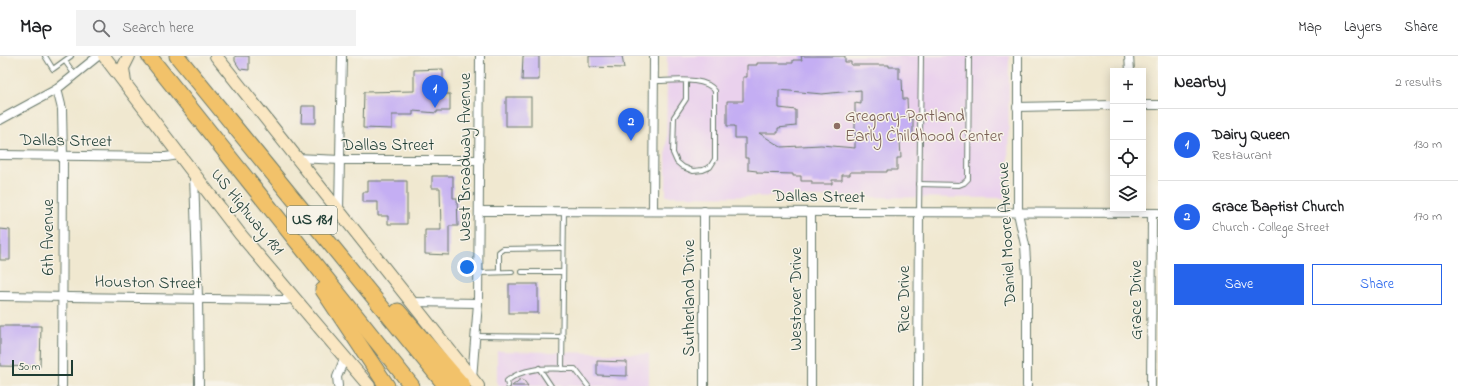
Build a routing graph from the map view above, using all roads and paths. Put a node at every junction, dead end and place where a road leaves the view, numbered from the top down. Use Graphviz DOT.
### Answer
graph roads {
  1 [pos="45,56"];
  2 [pos="98,56"];
  3 [pos="104,56"];
  4 [pos="129,56"];
  5 [pos="149,56"];
  6 [pos="177,56"];
  7 [pos="216,56"];
  8 [pos="342,56"];
  9 [pos="480,56"];
  10 [pos="654,56"];
  11 [pos="921,56"];
  12 [pos="969,56"];
  13 [pos="1018,56"];
  14 [pos="1129,56"];
  15 [pos="70,57"];
  16 [pos="65,61"];
  17 [pos="1130,68"];
  18 [pos="75,75"];
  19 [pos="654,81"];
  20 [pos="686,81"];
  21 [pos="125,84"];
  22 [pos="57,89"];
  23 [pos="180,93"];
  24 [pos="210,93"];
  25 [pos="1110,105"];
  26 [pos="1146,105"];
  27 [pos="1158,105"];
  28 [pos="1017,107"];
  29 [pos="1,117"];
  30 [pos="179,155"];
  31 [pos="0,156"];
  32 [pos="63,157"];
  33 [pos="296,158"];
  34 [pos="341,160"];
  35 [pos="480,160"];
  36 [pos="194,174"];
  37 [pos="919,184"];
  38 [pos="339,209"];
  39 [pos="564,210"];
  40 [pos="653,210"];
  41 [pos="480,211"];
  42 [pos="704,211"];
  43 [pos="811,212"];
  44 [pos="919,213"];
  45 [pos="1018,213"];
  46 [pos="1155,213"];
  47 [pos="563,248"];
  48 [pos="499,272"];
  49 [pos="512,272"];
  50 [pos="522,272"];
  51 [pos="563,272"];
  52 [pos="479,273"];
  53 [pos="0,296"];
  54 [pos="62,297"];
  55 [pos="198,298"];
  56 [pos="295,298"];
  57 [pos="412,302"];
  58 [pos="478,303"];
  59 [pos="476,336"];
  60 [pos="563,337"];
  61 [pos="345,357"];
  62 [pos="538,368"];
  63 [pos="562,369"];
  64 [pos="471,384"];
  65 [pos="62,386"];
  66 [pos="199,386"];
  67 [pos="338,386"];
  68 [pos="369,386"];
  69 [pos="386,386"];
  70 [pos="412,386"];
  71 [pos="446,386"];
  72 [pos="508,386"];
  73 [pos="551,386"];
  74 [pos="588,386"];
  75 [pos="704,386"];
  76 [pos="811,386"];
  77 [pos="918,386"];
  78 [pos="1027,386"];
  79 [pos="1150,386"];
  1 -- 16 [label="lane"];
  2 -- 18 [label="street"];
  3 -- 21 [label="main road, US Highway 181"];
  4 -- 21 [label="main road"];
  5 -- 23 [label="highway, US 181"];
  6 -- 24 [label="highway, US 181"];
  7 -- 33 [label="main road"];
  8 -- 34 [label="street"];
  9 -- 35 [label="street, West Broadway Avenue"];
  10 -- 19 [label="street"];
  11 -- 37 [label="lane"];
  12 -- 37 [label="lane"];
  13 -- 28 [label="street, Daniel Moore Avenue"];
  14 -- 17 [label="street"];
  15 -- 16 [label="lane"];
  16 -- 18 [label="lane"];
  18 -- 22 [label="street"];
  19 -- 20 [label="lane"];
  19 -- 40 [label="street"];
  20 -- 20 [label="lane"];
  21 -- 30 [label="main road, US Highway 181"];
  22 -- 29 [label="street"];
  22 -- 32 [label="street, 6th Avenue"];
  23 -- 69 [label="highway"];
  23 -- 70 [label="highway, US 181"];
  24 -- 64 [label="highway"];
  24 -- 71 [label="highway, US 181"];
  25 -- 28 [label="street"];
  26 -- 27 [label="street"];
  28 -- 45 [label="street, Daniel Moore Avenue"];
  30 -- 32 [label="street, Dallas Street"];
  30 -- 36 [label="main road, US Highway 181"];
  31 -- 32 [label="street, Dallas Street"];
  32 -- 54 [label="street, 6th Avenue"];
  33 -- 34 [label="street, Dallas Street"];
  33 -- 38 [label="main road"];
  34 -- 35 [label="street, Dallas Street"];
  34 -- 38 [label="street"];
  35 -- 41 [label="street, West Broadway Avenue"];
  36 -- 55 [label="street"];
  36 -- 56 [label="main road, US Highway 181"];
  37 -- 44 [label="lane"];
  38 -- 57 [label="main road"];
  39 -- 40 [label="street, Dallas Street"];
  39 -- 41 [label="street, Dallas Street"];
  39 -- 47 [label="lane"];
  40 -- 42 [label="street, Dallas Street"];
  41 -- 52 [label="street, West Broadway Avenue"];
  42 -- 43 [label="street, Dallas Street"];
  42 -- 75 [label="street, Sutherland Drive"];
  43 -- 44 [label="street, Dallas Street"];
  43 -- 76 [label="street, Westover Drive"];
  44 -- 45 [label="street, Dallas Street"];
  44 -- 77 [label="street, Rice Drive"];
  45 -- 46 [label="street, Dallas Street"];
  45 -- 78 [label="street, Daniel Moore Avenue"];
  46 -- 79 [label="street, Grace Drive"];
  47 -- 48 [label="lane"];
  47 -- 51 [label="lane"];
  48 -- 49 [label="lane"];
  48 -- 52 [label="lane"];
  50 -- 51 [label="lane"];
  51 -- 60 [label="lane"];
  52 -- 58 [label="street, West Broadway Avenue"];
  53 -- 54 [label="street, Houston Street"];
  54 -- 55 [label="street, Houston Street"];
  54 -- 65 [label="street, 6th Avenue"];
  55 -- 56 [label="street, Houston Street"];
  55 -- 66 [label="street"];
  56 -- 61 [label="main road, US Highway 181"];
  57 -- 58 [label="street"];
  57 -- 64 [label="main road"];
  58 -- 59 [label="street, West Broadway Avenue"];
  59 -- 60 [label="lane"];
  59 -- 64 [label="street, West Broadway Avenue"];
  60 -- 63 [label="lane"];
  61 -- 67 [label="street"];
  61 -- 68 [label="main road, US Highway 181"];
  62 -- 63 [label="lane"];
  62 -- 72 [label="lane"];
  62 -- 73 [label="lane"];
  63 -- 74 [label="lane"];
}
